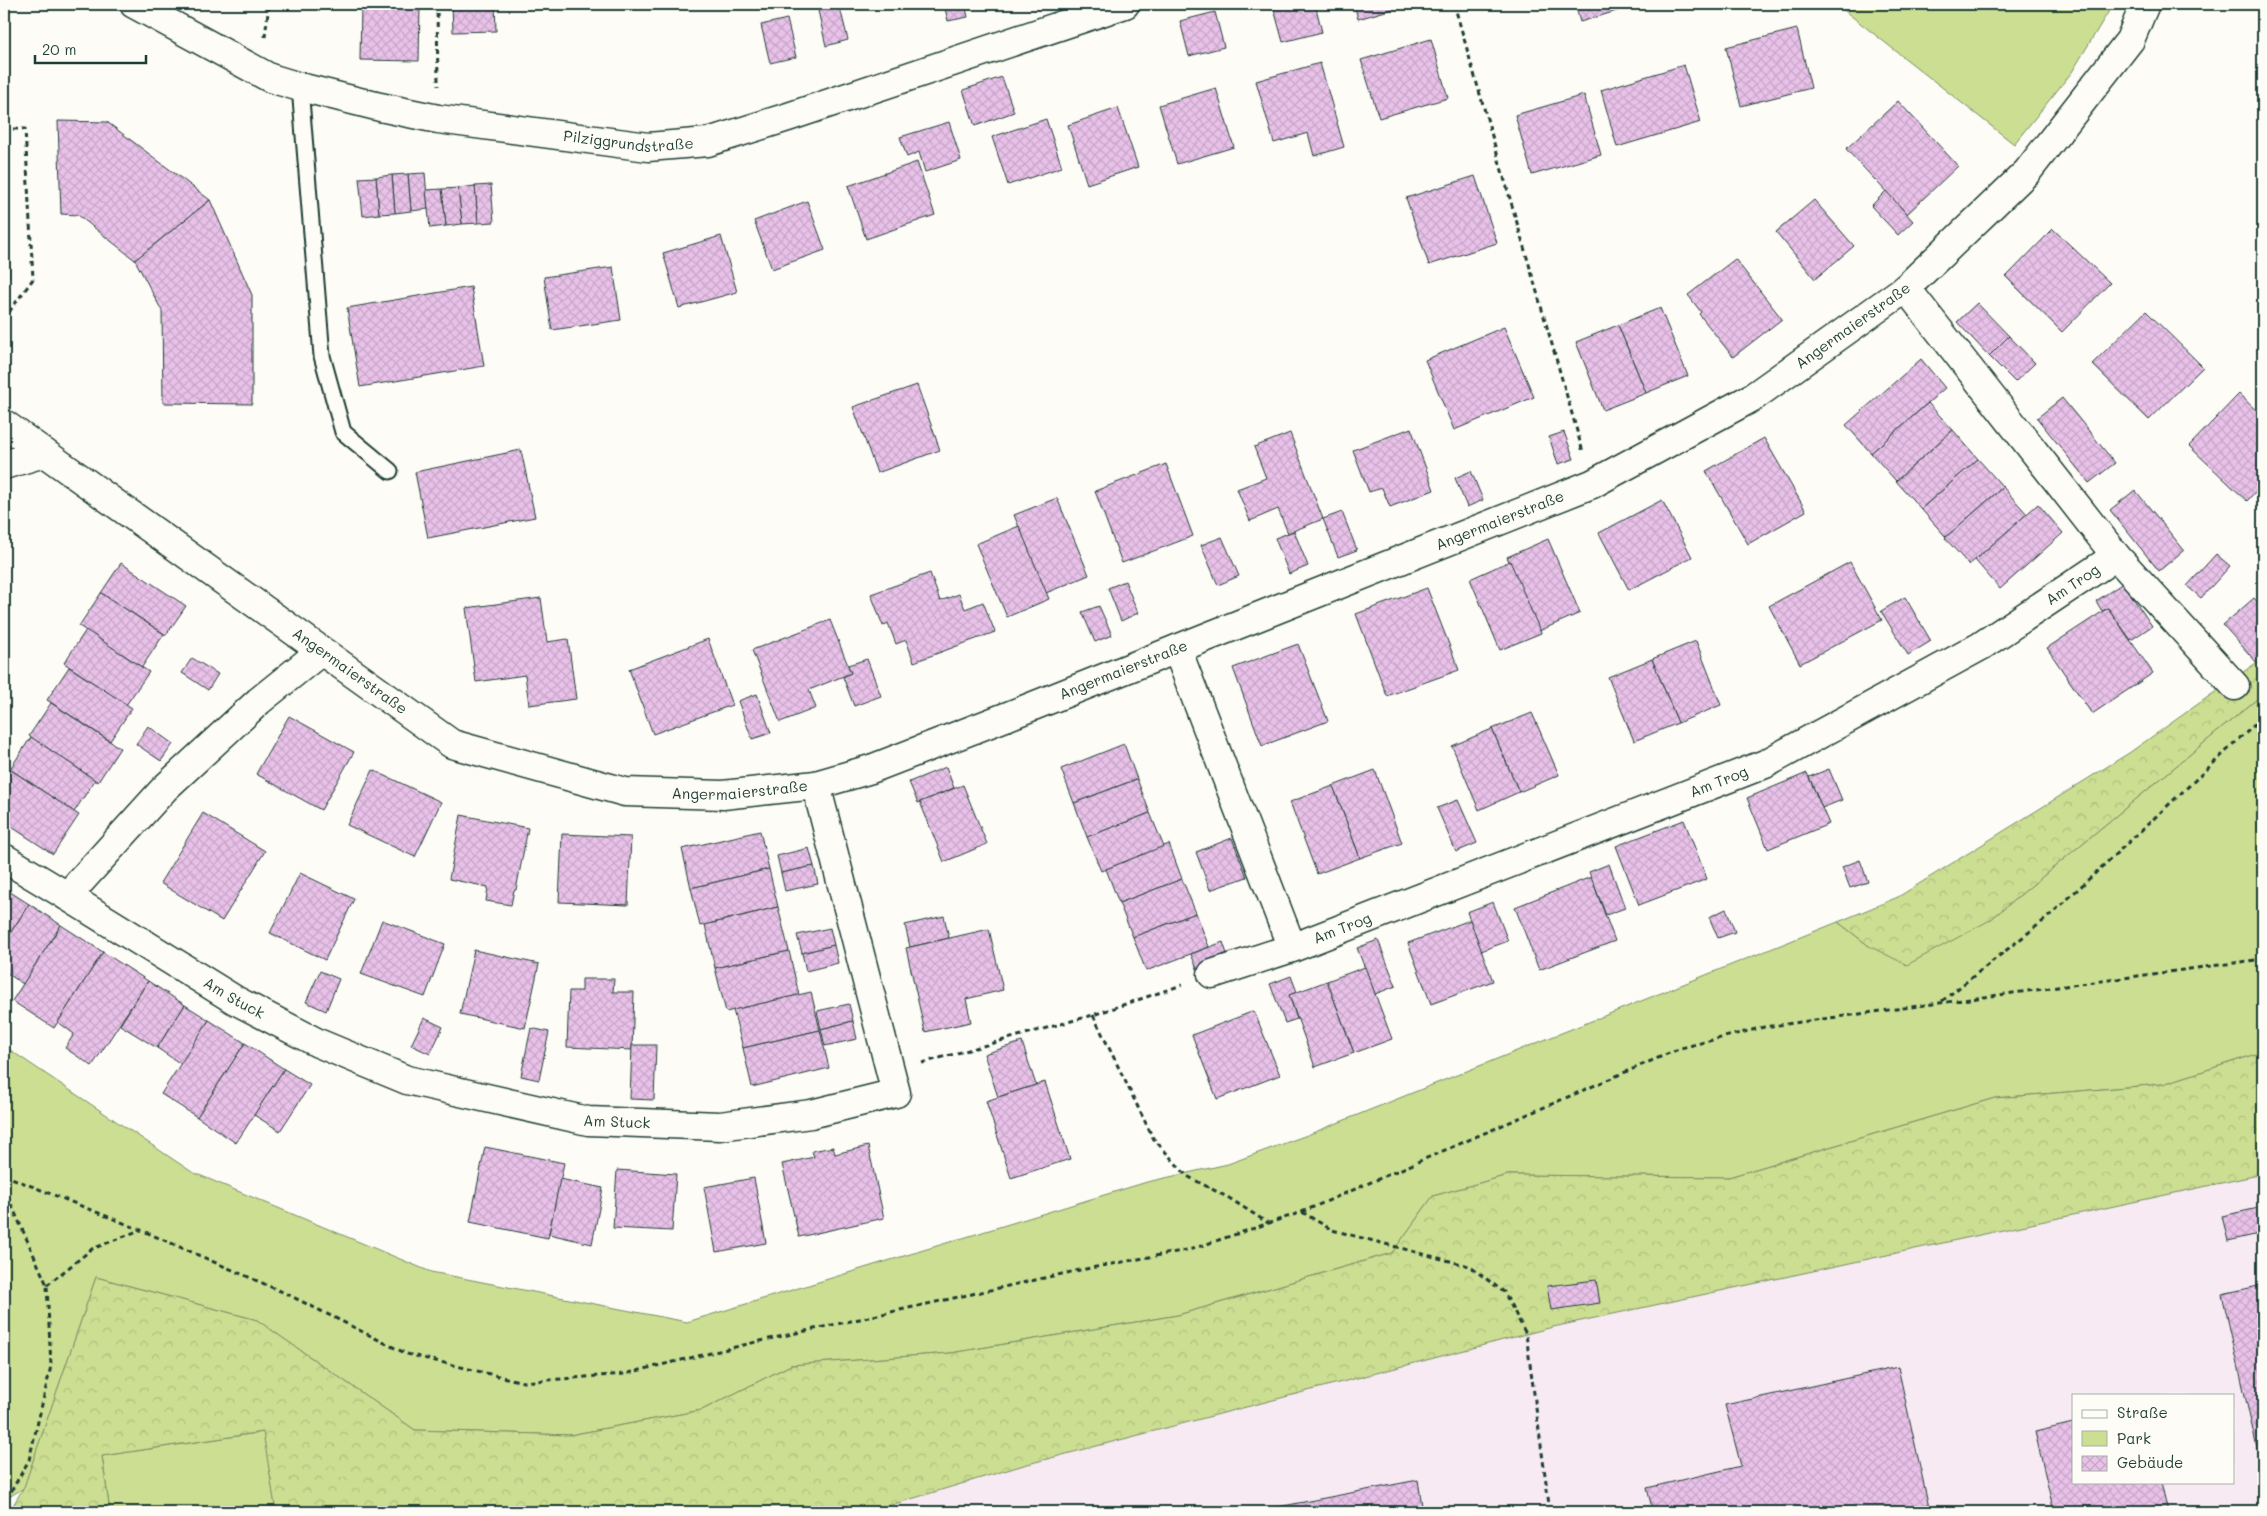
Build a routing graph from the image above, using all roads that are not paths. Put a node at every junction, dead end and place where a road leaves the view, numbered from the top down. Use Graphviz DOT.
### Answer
graph roads {
  1 [pos="134,4"];
  2 [pos="1125,4"];
  3 [pos="2145,4"];
  4 [pos="300,87"];
  5 [pos="1906,288"];
  6 [pos="4,424"];
  7 [pos="44,453"];
  8 [pos="4,465"];
  9 [pos="390,471"];
  10 [pos="2116,556"];
  11 [pos="1177,648"];
  12 [pos="320,652"];
  13 [pos="2234,686"];
  14 [pos="816,785"];
  15 [pos="4,858"];
  16 [pos="67,896"];
  17 [pos="1292,948"];
  18 [pos="1212,974"];
  1 -- 4 [label="street, Pilziggrundstraße"];
  2 -- 4 [label="street, Pilziggrundstraße"];
  3 -- 5 [label="street, Angermaierstraße"];
  4 -- 9 [label="lane"];
  5 -- 10 [label="street, Am Trog"];
  5 -- 11 [label="street, Angermaierstraße"];
  6 -- 7 [label="street, Angermaierstraße"];
  7 -- 8 [label="street"];
  7 -- 12 [label="street, Angermaierstraße"];
  10 -- 13 [label="street, Am Trog"];
  10 -- 17 [label="street, Am Trog"];
  11 -- 14 [label="street, Angermaierstraße"];
  11 -- 17 [label="street"];
  12 -- 14 [label="street, Angermaierstraße"];
  12 -- 16 [label="street"];
  14 -- 16 [label="street, Am Stuck"];
  15 -- 16 [label="street, Am Stuck"];
  17 -- 18 [label="street, Am Trog"];
}
